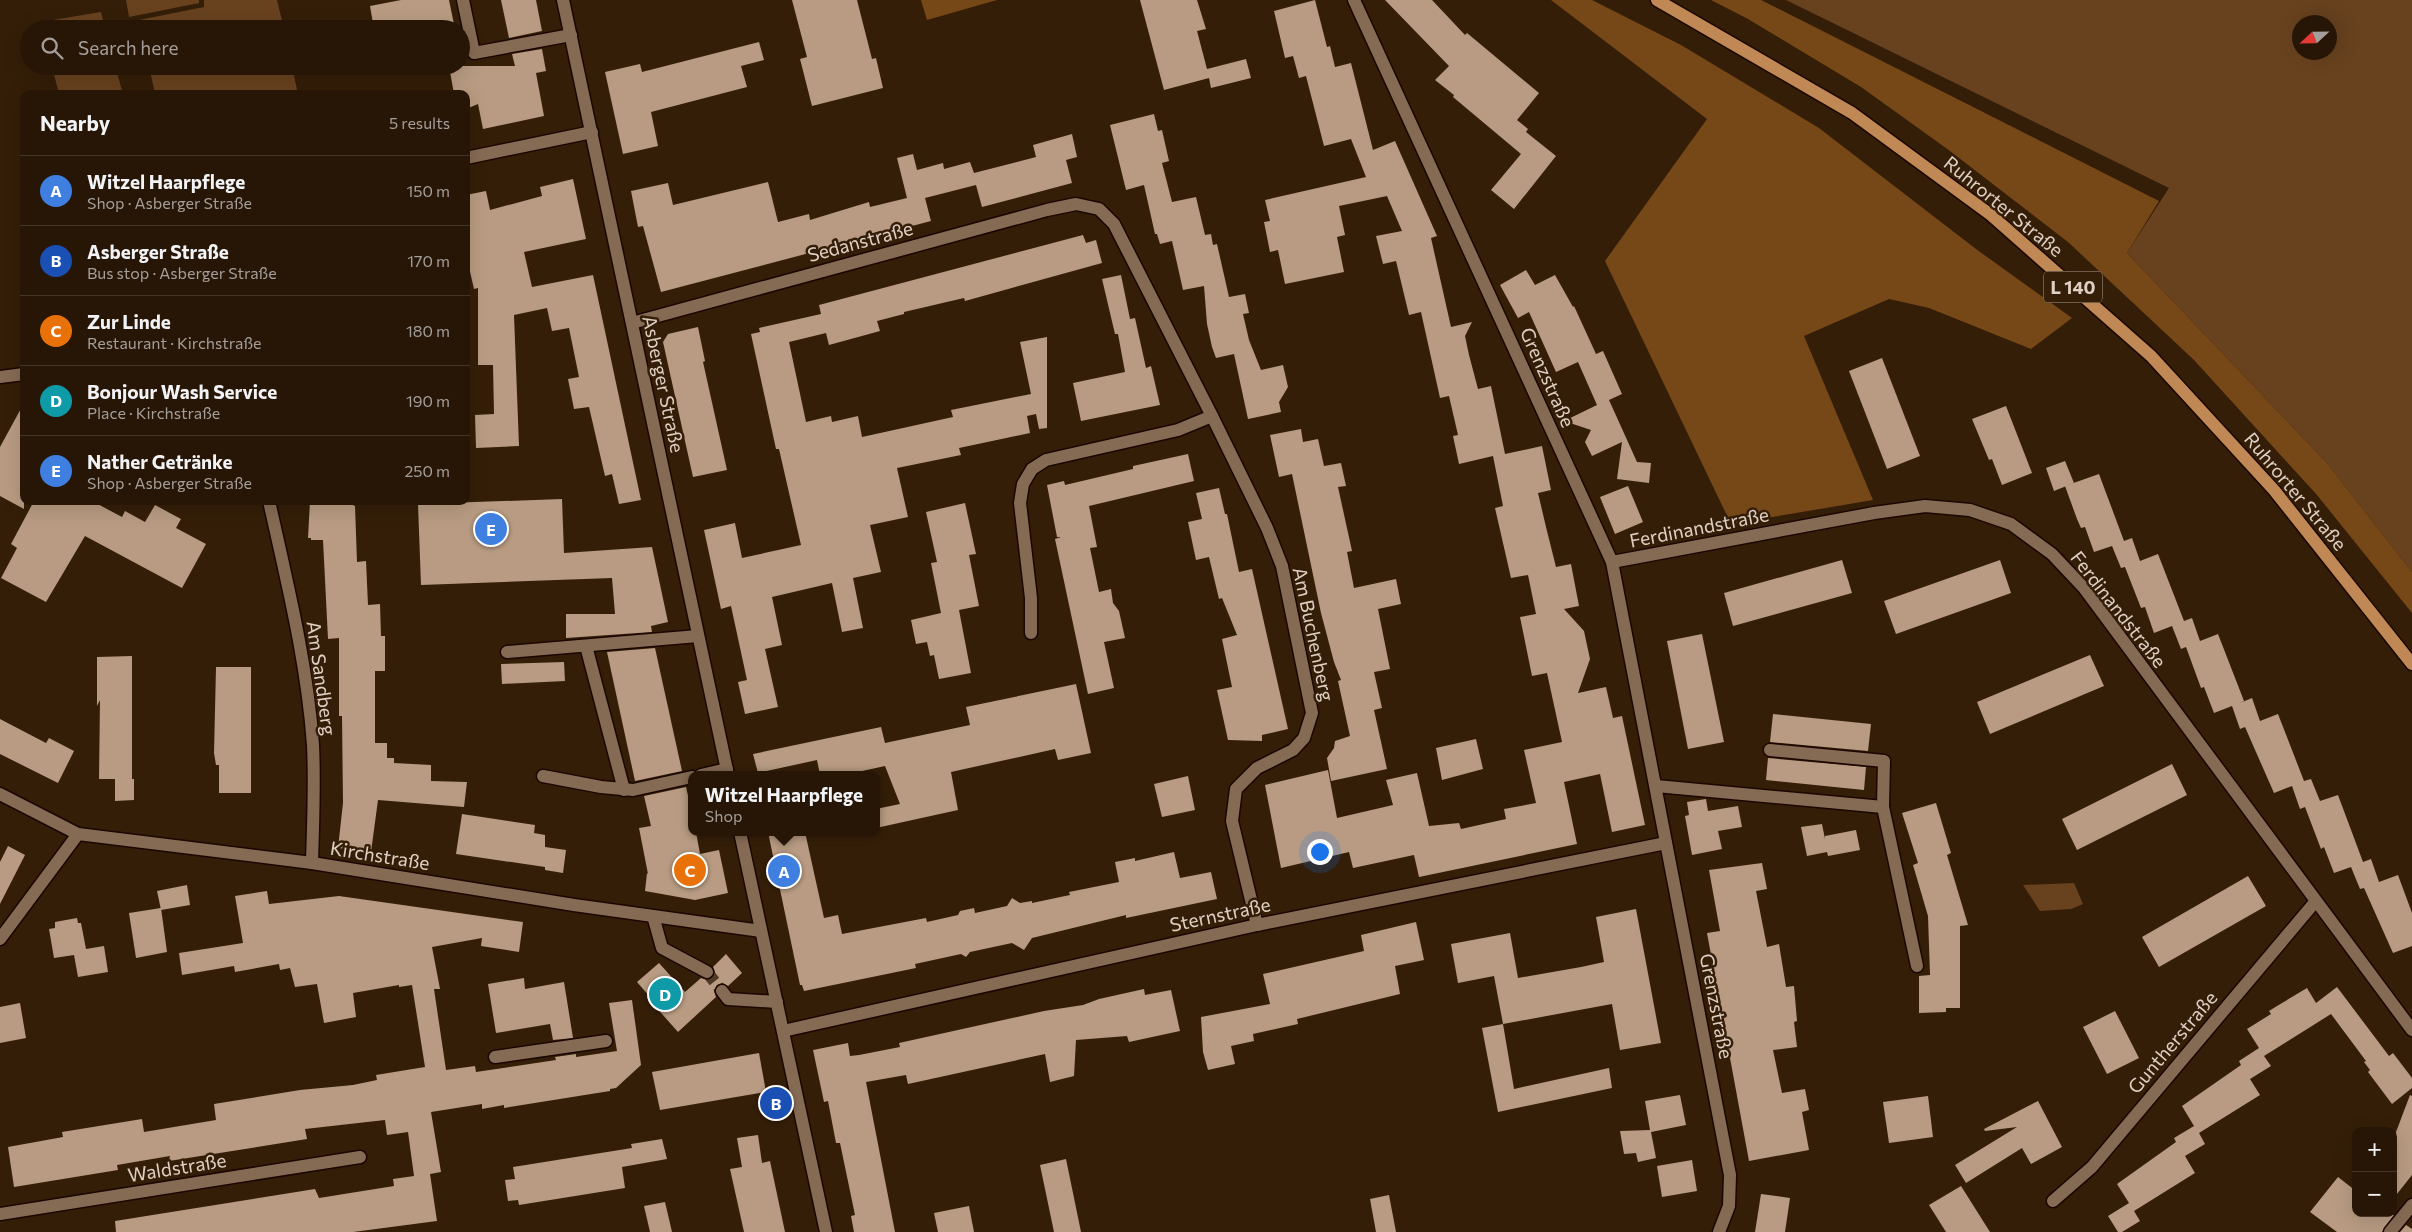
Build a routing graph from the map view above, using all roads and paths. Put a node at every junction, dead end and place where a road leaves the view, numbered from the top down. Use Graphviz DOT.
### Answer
graph roads {
  1 [pos="462,0"];
  2 [pos="563,0"];
  3 [pos="1354,0"];
  4 [pos="1657,0"];
  5 [pos="466,20"];
  6 [pos="571,35"];
  7 [pos="470,36"];
  8 [pos="592,132"];
  9 [pos="470,157"];
  10 [pos="1099,209"];
  11 [pos="632,323"];
  12 [pos="20,374"];
  13 [pos="0,377"];
  14 [pos="1212,416"];
  15 [pos="270,505"];
  16 [pos="1612,562"];
  17 [pos="1031,633"];
  18 [pos="698,636"];
  19 [pos="586,646"];
  20 [pos="507,652"];
  21 [pos="2412,664"];
  22 [pos="1770,750"];
  23 [pos="727,771"];
  24 [pos="543,776"];
  25 [pos="688,778"];
  26 [pos="1656,786"];
  27 [pos="624,790"];
  28 [pos="0,794"];
  29 [pos="1883,807"];
  30 [pos="78,834"];
  31 [pos="741,836"];
  32 [pos="1666,843"];
  33 [pos="312,863"];
  34 [pos="2315,902"];
  35 [pos="653,916"];
  36 [pos="1257,925"];
  37 [pos="762,931"];
  38 [pos="0,939"];
  39 [pos="1917,966"];
  40 [pos="707,972"];
  41 [pos="722,991"];
  42 [pos="777,1002"];
  43 [pos="2412,1030"];
  44 [pos="783,1031"];
  45 [pos="606,1041"];
  46 [pos="495,1057"];
  47 [pos="360,1157"];
  48 [pos="2053,1202"];
  49 [pos="2412,1205"];
  50 [pos="0,1214"];
  51 [pos="826,1232"];
  52 [pos="1719,1232"];
  53 [pos="2390,1232"];
  1 -- 5 [label="street"];
  2 -- 6 [label="street, Asberger Straße"];
  3 -- 16 [label="street, Grenzstraße"];
  4 -- 21 [label="main road, Ruhrorter Straße / L 140"];
  6 -- 7 [label="street"];
  6 -- 8 [label="street, Asberger Straße"];
  8 -- 9 [label="street"];
  8 -- 11 [label="street, Asberger Straße"];
  10 -- 11 [label="street, Sedanstraße"];
  10 -- 14 [label="street, Am Buchenberg"];
  11 -- 18 [label="street, Asberger Straße"];
  12 -- 13 [label="street"];
  14 -- 17 [label="street"];
  14 -- 36 [label="street, Am Buchenberg"];
  15 -- 33 [label="street, Am Sandberg"];
  16 -- 26 [label="street, Grenzstraße"];
  16 -- 34 [label="street, Ferdinandstraße"];
  18 -- 19 [label="street"];
  18 -- 23 [label="street, Asberger Straße"];
  19 -- 20 [label="street"];
  19 -- 27 [label="street"];
  22 -- 29 [label="street"];
  24 -- 27 [label="street"];
  25 -- 27 [label="street"];
  26 -- 29 [label="street"];
  26 -- 32 [label="street, Grenzstraße"];
  28 -- 30 [label="street, Kirchstraße"];
  29 -- 39 [label="street"];
  30 -- 33 [label="street, Kirchstraße"];
  30 -- 38 [label="street"];
  31 -- 37 [label="street"];
  32 -- 36 [label="street, Sternstraße"];
  32 -- 52 [label="street, Grenzstraße"];
  33 -- 35 [label="street, Kirchstraße"];
  34 -- 43 [label="street, Ferdinandstraße"];
  34 -- 48 [label="street, Guntherstraße"];
  35 -- 37 [label="street, Kirchstraße"];
  35 -- 40 [label="street"];
  36 -- 44 [label="street, Sternstraße"];
  37 -- 42 [label="street"];
  41 -- 42 [label="street"];
  42 -- 44 [label="street"];
  44 -- 51 [label="street"];
  45 -- 46 [label="street"];
  47 -- 50 [label="street, Waldstraße"];
  49 -- 53 [label="street"];
}
